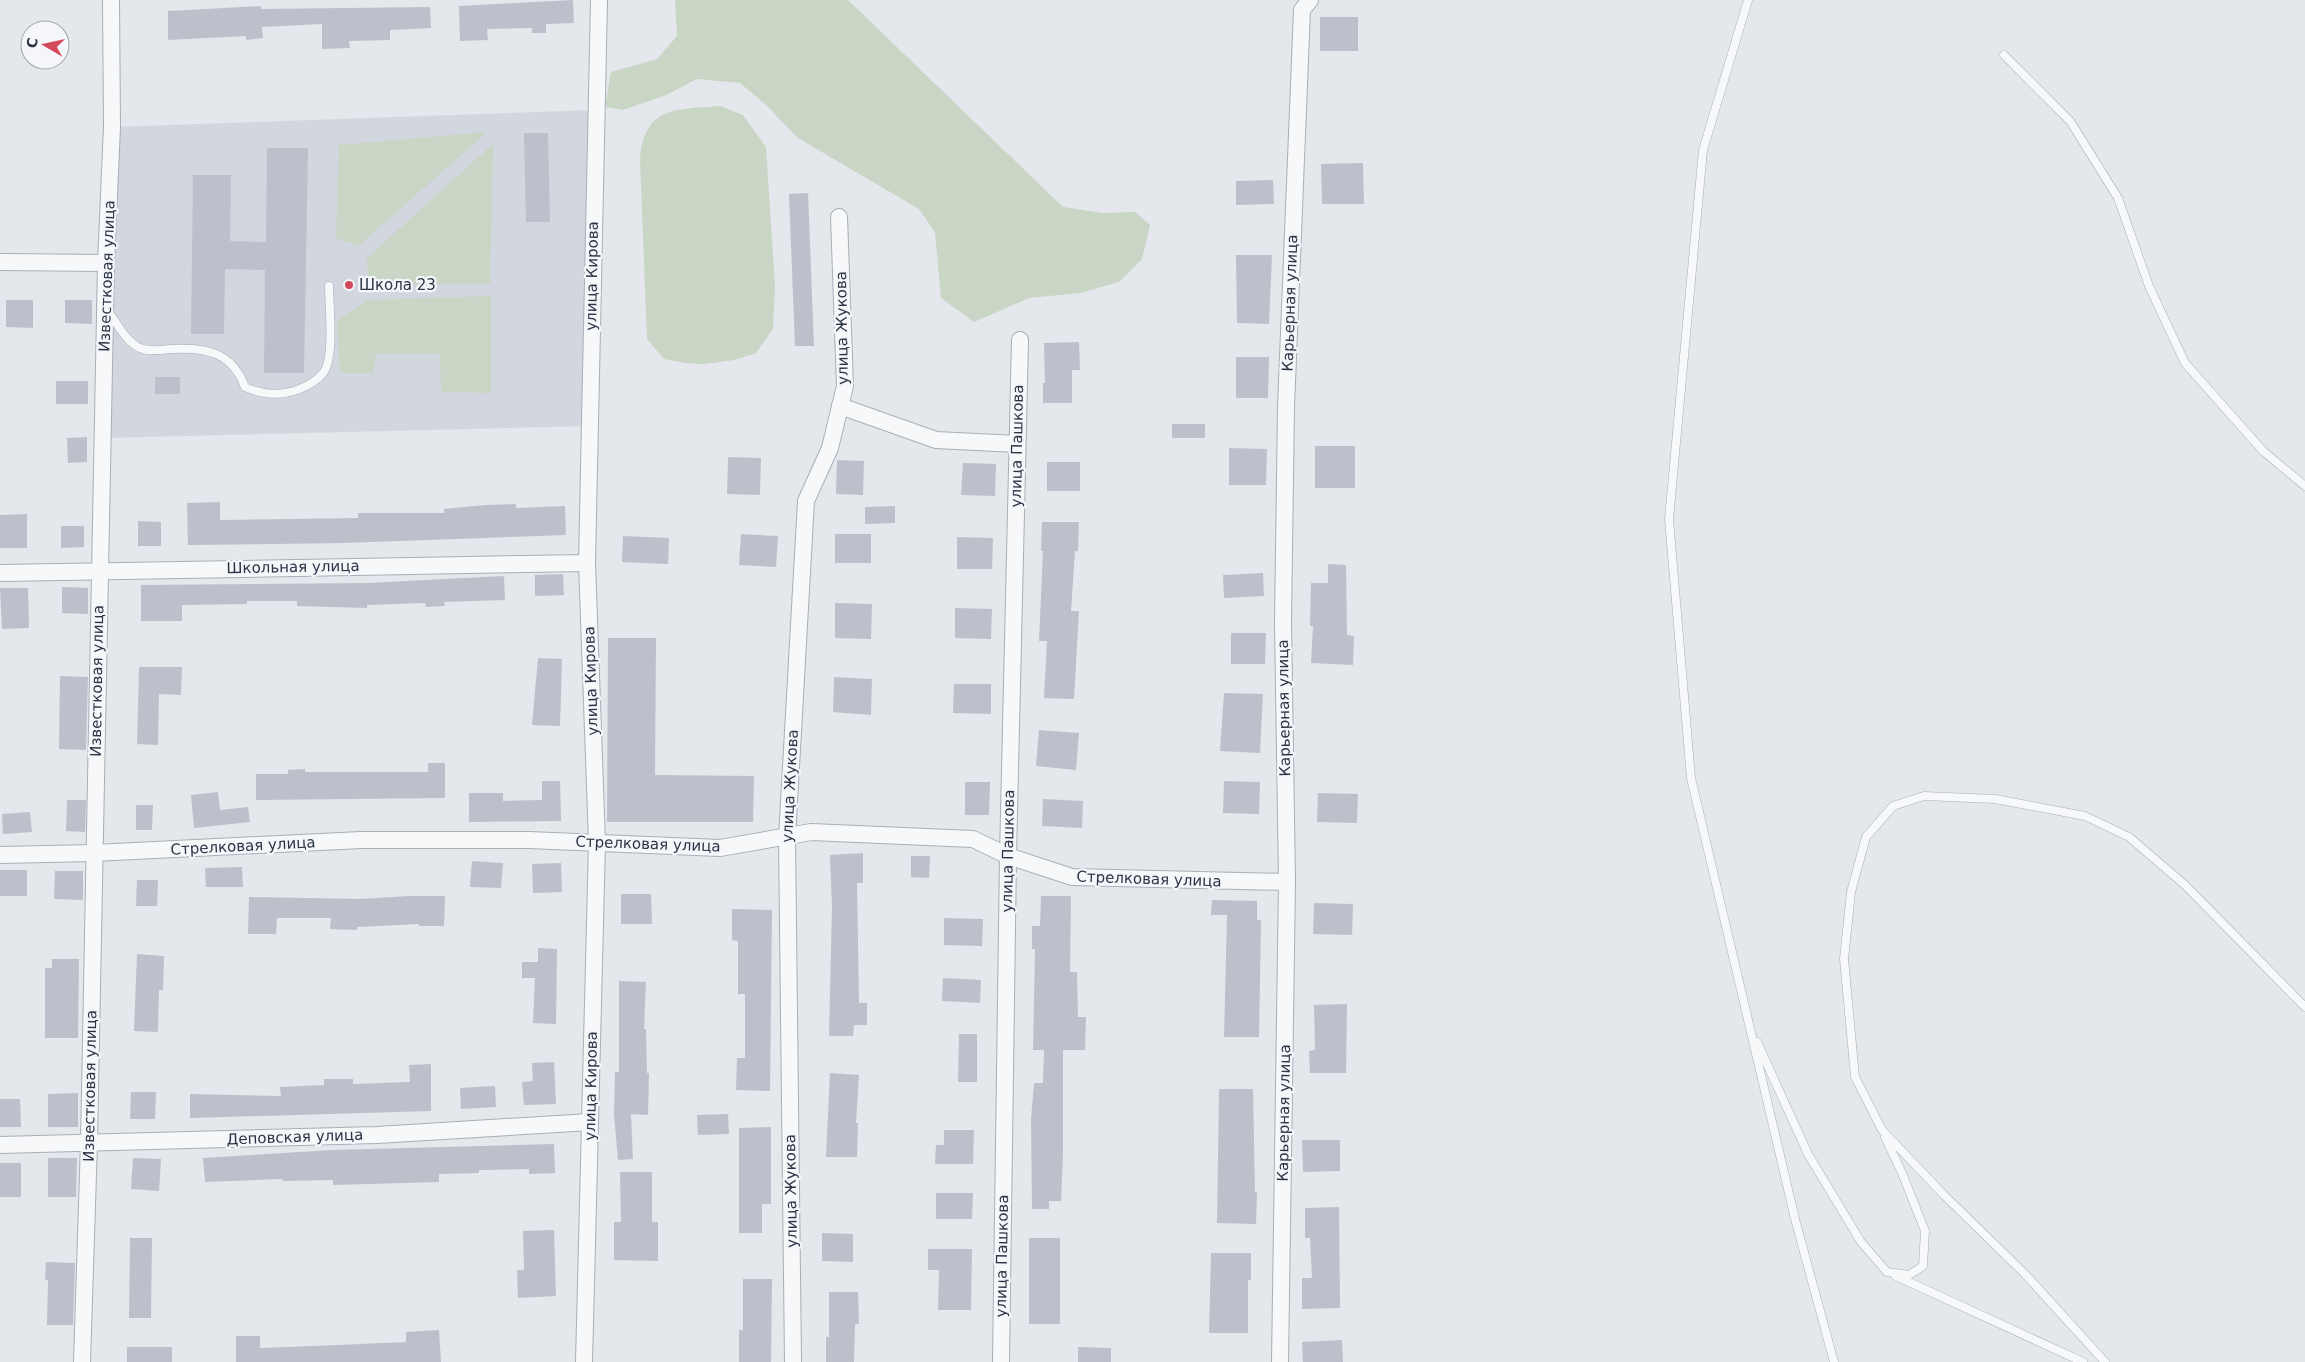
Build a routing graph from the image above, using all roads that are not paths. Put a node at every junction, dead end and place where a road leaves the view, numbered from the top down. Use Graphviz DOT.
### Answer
graph roads {
  1 [pos="112,0"];
  2 [pos="599,0"];
  3 [pos="1310,0"];
  4 [pos="1748,0"];
  5 [pos="2004,55"];
  6 [pos="839,217"];
  7 [pos="0,262"];
  8 [pos="106,263"];
  9 [pos="329,286"];
  10 [pos="105,307"];
  11 [pos="1020,340"];
  12 [pos="840,406"];
  13 [pos="1017,444"];
  14 [pos="2305,486"];
  15 [pos="587,562"];
  16 [pos="100,570"];
  17 [pos="0,573"];
  18 [pos="787,838"];
  19 [pos="597,842"];
  20 [pos="94,853"];
  21 [pos="0,855"];
  22 [pos="1008,856"];
  23 [pos="1287,882"];
  24 [pos="2305,1007"];
  25 [pos="1750,1027"];
  26 [pos="590,1122"];
  27 [pos="1882,1130"];
  28 [pos="89,1143"];
  29 [pos="0,1145"];
  30 [pos="1888,1272"];
  31 [pos="82,1362"];
  32 [pos="584,1362"];
  33 [pos="793,1362"];
  34 [pos="1001,1362"];
  35 [pos="1280,1362"];
  36 [pos="1834,1362"];
  37 [pos="2083,1362"];
  38 [pos="2105,1362"];
  1 -- 8 [label="street, Известковая улица"];
  2 -- 15 [label="street, улица Кирова"];
  3 -- 23 [label="street, Карьерная улица"];
  4 -- 25 [label="lane"];
  5 -- 14 [label="lane"];
  6 -- 12 [label="street, улица Жукова"];
  7 -- 8 [label="street"];
  8 -- 10 [label="street, Известковая улица"];
  9 -- 10 [label="lane"];
  10 -- 16 [label="street, Известковая улица"];
  11 -- 13 [label="street, улица Пашкова"];
  12 -- 13 [label="street"];
  12 -- 18 [label="street, улица Жукова"];
  13 -- 22 [label="street, улица Пашкова"];
  15 -- 16 [label="street, Школьная улица"];
  15 -- 19 [label="street, улица Кирова"];
  16 -- 17 [label="street, Школьная улица"];
  16 -- 20 [label="street, Известковая улица"];
  18 -- 19 [label="street, Стрелковая улица"];
  18 -- 22 [label="street, Стрелковая улица"];
  18 -- 33 [label="street, улица Жукова"];
  19 -- 20 [label="street, Стрелковая улица"];
  19 -- 26 [label="street, улица Кирова"];
  20 -- 21 [label="street, Стрелковая улица"];
  20 -- 28 [label="street, Известковая улица"];
  22 -- 23 [label="street, Стрелковая улица"];
  22 -- 34 [label="street, улица Пашкова"];
  23 -- 35 [label="street, Карьерная улица"];
  24 -- 27 [label="lane"];
  25 -- 30 [label="lane"];
  25 -- 36 [label="lane"];
  26 -- 28 [label="street, Деповская улица"];
  26 -- 32 [label="street, улица Кирова"];
  27 -- 30 [label="lane"];
  27 -- 38 [label="lane"];
  28 -- 29 [label="street, Деповская улица"];
  28 -- 31 [label="street, Известковая улица"];
  30 -- 37 [label="lane"];
}
